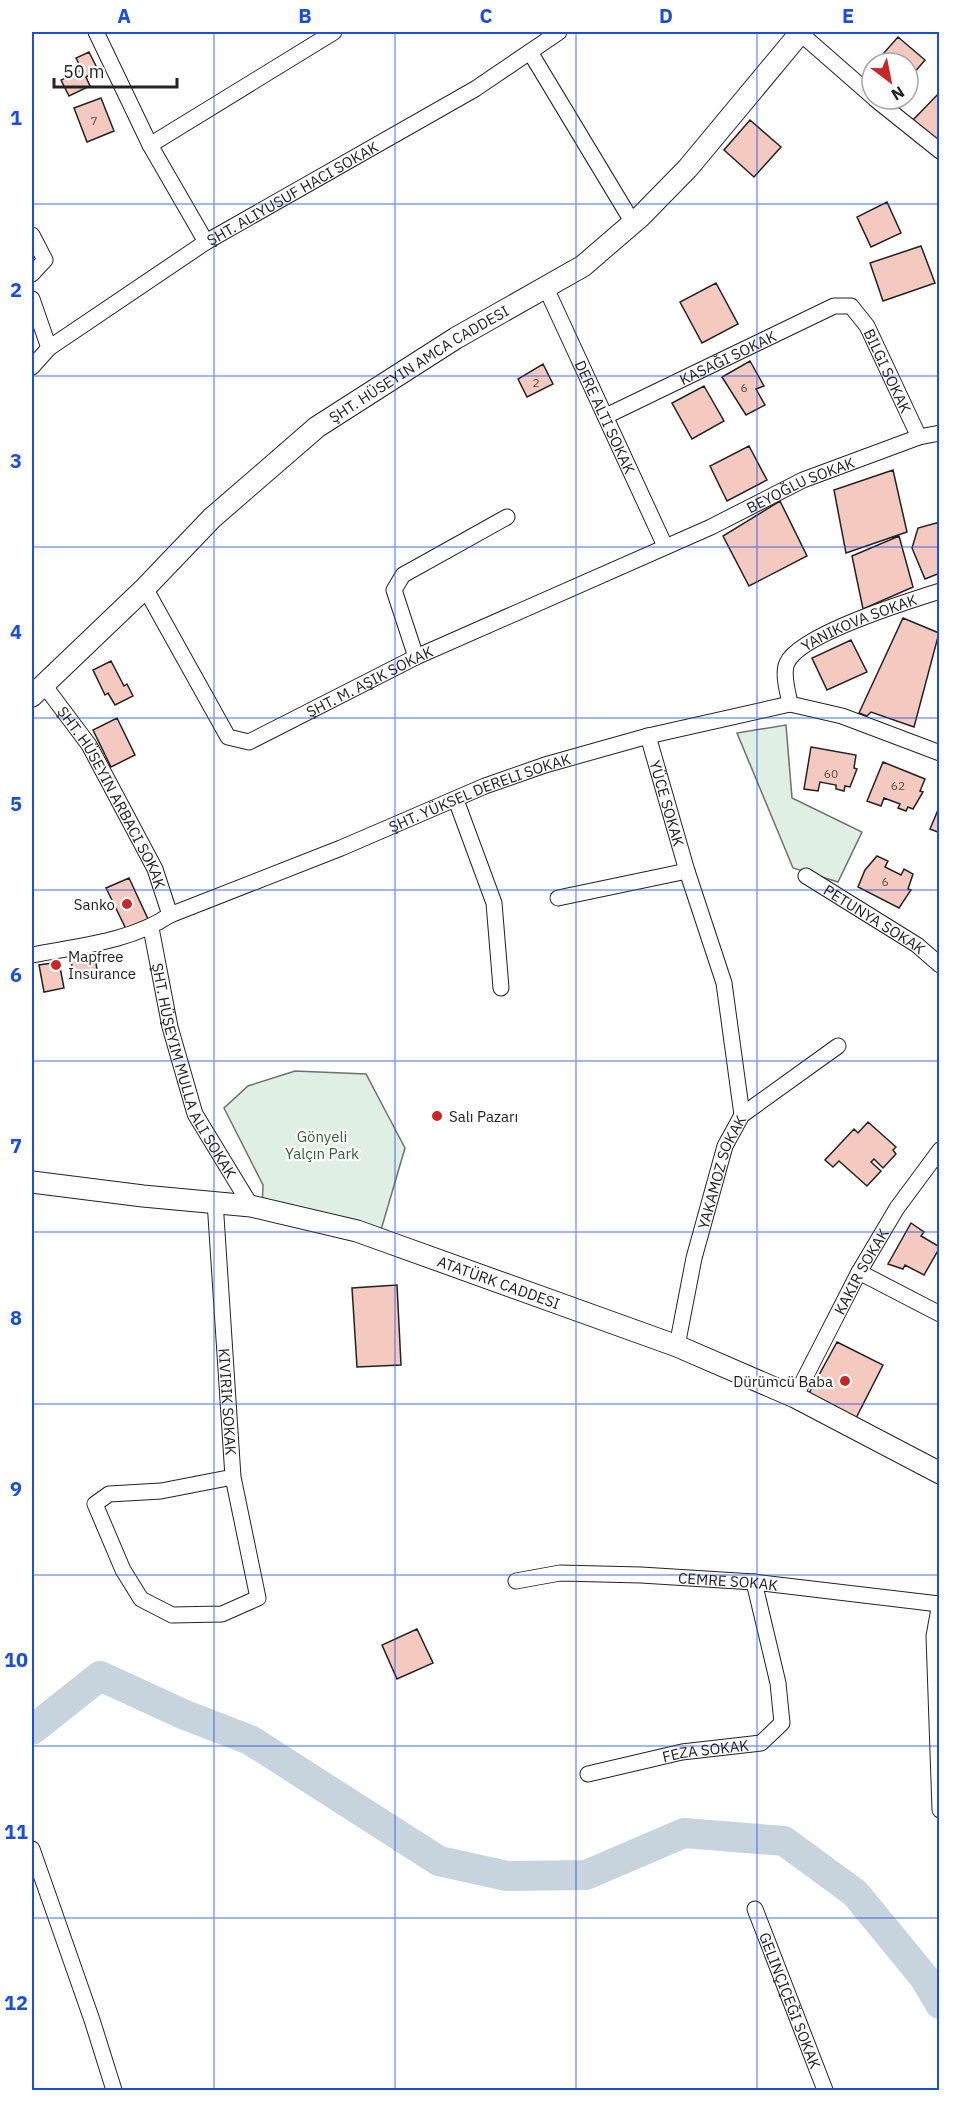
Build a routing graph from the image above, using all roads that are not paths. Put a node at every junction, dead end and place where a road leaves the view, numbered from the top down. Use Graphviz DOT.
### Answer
graph roads {
  1 [pos="96,32"];
  2 [pos="334,32"];
  3 [pos="559,32"];
  4 [pos="800,32"];
  5 [pos="530,52"];
  6 [pos="860,85"];
  7 [pos="890,111"];
  8 [pos="150,145"];
  9 [pos="939,151"];
  10 [pos="633,223"];
  11 [pos="32,235"];
  12 [pos="206,242"];
  13 [pos="32,273"];
  14 [pos="545,286"];
  15 [pos="32,299"];
  16 [pos="50,348"];
  17 [pos="32,367"];
  18 [pos="606,416"];
  19 [pos="939,433"];
  20 [pos="919,437"];
  21 [pos="507,517"];
  22 [pos="665,546"];
  23 [pos="145,588"];
  24 [pos="939,591"];
  25 [pos="416,657"];
  26 [pos="38,690"];
  27 [pos="790,704"];
  28 [pos="648,736"];
  29 [pos="939,753"];
  30 [pos="456,800"];
  31 [pos="687,871"];
  32 [pos="806,876"];
  33 [pos="558,898"];
  34 [pos="170,915"];
  35 [pos="151,928"];
  36 [pos="32,955"];
  37 [pos="939,965"];
  38 [pos="501,988"];
  39 [pos="838,1046"];
  40 [pos="742,1115"];
  41 [pos="939,1150"];
  42 [pos="32,1182"];
  43 [pos="215,1201"];
  44 [pos="250,1206"];
  45 [pos="859,1272"];
  46 [pos="939,1314"];
  47 [pos="677,1346"];
  48 [pos="795,1397"];
  49 [pos="939,1473"];
  50 [pos="233,1477"];
  51 [pos="516,1581"];
  52 [pos="754,1582"];
  53 [pos="939,1604"];
  54 [pos="588,1774"];
  55 [pos="939,1810"];
  56 [pos="32,1850"];
  57 [pos="755,1909"];
  58 [pos="114,2091"];
  59 [pos="825,2091"];
  1 -- 8 [label="street"];
  2 -- 8 [label="street"];
  3 -- 5 [label="street"];
  4 -- 6 [label="street"];
  4 -- 10 [label="street, ŞHT. HÜSEYIN AMCA CADDESI"];
  5 -- 10 [label="street"];
  5 -- 12 [label="street"];
  7 -- 9 [label="street"];
  8 -- 12 [label="street"];
  10 -- 14 [label="street, ŞHT. HÜSEYIN AMCA CADDESI"];
  11 -- 13 [label="street"];
  12 -- 16 [label="street"];
  14 -- 18 [label="street"];
  14 -- 23 [label="street, ŞHT. HÜSEYIN AMCA CADDESI"];
  15 -- 16 [label="street"];
  16 -- 17 [label="street"];
  18 -- 20 [label="street, BILGI SOKAK"];
  18 -- 22 [label="street"];
  19 -- 20 [label="street, BEYOĞLU SOKAK"];
  20 -- 22 [label="street, BEYOĞLU SOKAK"];
  21 -- 25 [label="street"];
  22 -- 25 [label="street, BEYOĞLU SOKAK"];
  23 -- 25 [label="street, BEYOĞLU SOKAK"];
  23 -- 26 [label="street, ŞHT. HÜSEYIN AMCA CADDESI"];
  24 -- 27 [label="street, YANIKOVA SOKAK"];
  26 -- 34 [label="street"];
  27 -- 28 [label="street, ŞHT. YÜKSEL DERELI SOKAK"];
  27 -- 29 [label="street, ŞHT. YÜKSEL DERELI SOKAK"];
  28 -- 30 [label="street, ŞHT. YÜKSEL DERELI SOKAK"];
  28 -- 31 [label="street, YÜCE SOKAK"];
  30 -- 34 [label="street, ŞHT. YÜKSEL DERELI SOKAK"];
  30 -- 38 [label="street"];
  31 -- 33 [label="street"];
  31 -- 40 [label="street, YÜCE SOKAK"];
  32 -- 37 [label="street, PETUNYA SOKAK"];
  34 -- 35 [label="street, ŞHT. YÜKSEL DERELI SOKAK"];
  35 -- 36 [label="street, ŞHT. YÜKSEL DERELI SOKAK"];
  35 -- 44 [label="street, ŞHT. HÜŞEYIM MULLA ALI SOKAK"];
  39 -- 40 [label="street, YAKAMOZ SOKAK"];
  40 -- 47 [label="street, YAKAMOZ SOKAK"];
  41 -- 45 [label="street"];
  42 -- 43 [label="street, ATATÜRK CADDESI"];
  43 -- 44 [label="street, ATATÜRK CADDESI"];
  43 -- 50 [label="street"];
  44 -- 47 [label="street, ATATÜRK CADDESI"];
  45 -- 46 [label="street"];
  45 -- 48 [label="street"];
  47 -- 48 [label="street, ATATÜRK CADDESI"];
  48 -- 49 [label="street, ATATÜRK CADDESI"];
  50 -- 50 [label="street"];
  51 -- 52 [label="street, CEMRE SOKAK"];
  52 -- 53 [label="street, CEMRE SOKAK"];
  52 -- 54 [label="street, FEZA SOKAK"];
  53 -- 55 [label="street"];
  56 -- 58 [label="street"];
  57 -- 59 [label="street, GELINÇIÇEĞI SOKAK"];
}
